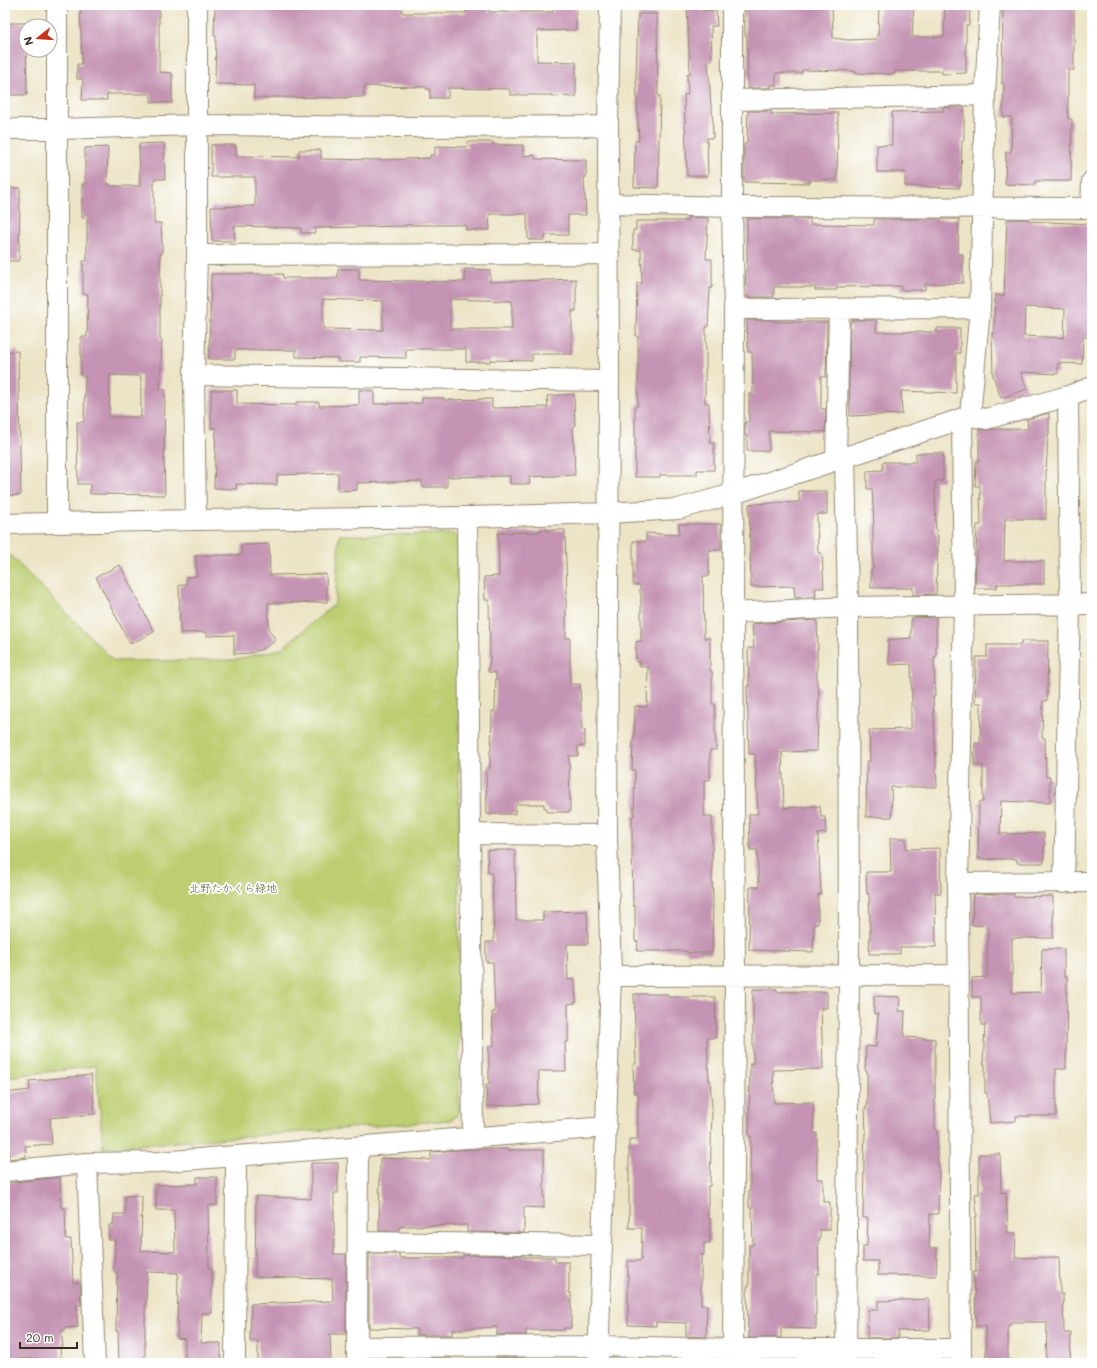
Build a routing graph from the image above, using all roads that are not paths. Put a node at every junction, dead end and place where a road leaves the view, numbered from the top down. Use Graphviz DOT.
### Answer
graph roads {
  1 [pos="57,5"];
  2 [pos="197,5"];
  3 [pos="610,5"];
  4 [pos="732,5"];
  5 [pos="990,5"];
  6 [pos="985,95"];
  7 [pos="732,100"];
  8 [pos="197,125"];
  9 [pos="608,126"];
  10 [pos="5,129"];
  11 [pos="56,129"];
  12 [pos="1092,181"];
  13 [pos="609,204"];
  14 [pos="732,207"];
  15 [pos="982,208"];
  16 [pos="1092,208"];
  17 [pos="609,254"];
  18 [pos="197,255"];
  19 [pos="980,308"];
  20 [pos="734,309"];
  21 [pos="839,309"];
  22 [pos="194,375"];
  23 [pos="609,381"];
  24 [pos="1092,387"];
  25 [pos="1068,396"];
  26 [pos="966,417"];
  27 [pos="840,458"];
  28 [pos="733,494"];
  29 [pos="608,513"];
  30 [pos="467,517"];
  31 [pos="196,520"];
  32 [pos="5,524"];
  33 [pos="57,524"];
  34 [pos="1092,604"];
  35 [pos="964,605"];
  36 [pos="1070,605"];
  37 [pos="848,607"];
  38 [pos="733,612"];
  39 [pos="470,834"];
  40 [pos="607,834"];
  41 [pos="1092,882"];
  42 [pos="958,883"];
  43 [pos="1064,883"];
  44 [pos="735,975"];
  45 [pos="849,975"];
  46 [pos="959,975"];
  47 [pos="611,976"];
  48 [pos="607,1128"];
  49 [pos="473,1138"];
  50 [pos="358,1147"];
  51 [pos="236,1156"];
  52 [pos="87,1163"];
  53 [pos="5,1171"];
  54 [pos="358,1242"];
  55 [pos="602,1245"];
  56 [pos="598,1354"];
  57 [pos="357,1355"];
  58 [pos="480,1355"];
  59 [pos="733,1356"];
  60 [pos="846,1356"];
  61 [pos="961,1356"];
  62 [pos="95,1363"];
  63 [pos="236,1363"];
  1 -- 11 [label="street"];
  2 -- 8 [label="street"];
  3 -- 9 [label="street"];
  4 -- 7 [label="street"];
  5 -- 6 [label="street"];
  6 -- 7 [label="street"];
  6 -- 15 [label="street"];
  7 -- 14 [label="street"];
  8 -- 9 [label="street"];
  8 -- 11 [label="street"];
  8 -- 18 [label="street"];
  9 -- 13 [label="street"];
  10 -- 11 [label="street"];
  11 -- 33 [label="street"];
  12 -- 16 [label="street"];
  13 -- 14 [label="street"];
  13 -- 17 [label="street"];
  14 -- 15 [label="street"];
  14 -- 20 [label="street"];
  15 -- 16 [label="street"];
  15 -- 19 [label="street"];
  17 -- 18 [label="street"];
  17 -- 23 [label="street"];
  18 -- 22 [label="street"];
  19 -- 21 [label="street"];
  19 -- 26 [label="street"];
  20 -- 21 [label="street"];
  20 -- 28 [label="street"];
  21 -- 27 [label="street"];
  22 -- 23 [label="street"];
  22 -- 31 [label="street"];
  23 -- 29 [label="street"];
  24 -- 25 [label="street"];
  25 -- 26 [label="street"];
  25 -- 36 [label="street"];
  26 -- 27 [label="street"];
  26 -- 35 [label="street"];
  27 -- 28 [label="street"];
  27 -- 37 [label="street"];
  28 -- 29 [label="street"];
  28 -- 38 [label="street"];
  29 -- 30 [label="street"];
  29 -- 40 [label="street"];
  30 -- 31 [label="street"];
  30 -- 39 [label="street"];
  31 -- 33 [label="street"];
  32 -- 33 [label="street"];
  34 -- 36 [label="street"];
  35 -- 36 [label="street"];
  35 -- 37 [label="street"];
  35 -- 42 [label="street"];
  36 -- 43 [label="street"];
  37 -- 38 [label="street"];
  37 -- 45 [label="street"];
  38 -- 44 [label="street"];
  39 -- 40 [label="street"];
  39 -- 49 [label="street"];
  40 -- 47 [label="street"];
  41 -- 43 [label="street"];
  42 -- 43 [label="street"];
  42 -- 46 [label="street"];
  44 -- 45 [label="street"];
  44 -- 47 [label="street"];
  44 -- 59 [label="street"];
  45 -- 46 [label="street"];
  45 -- 60 [label="street"];
  46 -- 61 [label="street"];
  47 -- 48 [label="street"];
  48 -- 49 [label="street"];
  48 -- 55 [label="street"];
  49 -- 50 [label="street"];
  50 -- 51 [label="street"];
  50 -- 54 [label="street"];
  51 -- 52 [label="street"];
  51 -- 63 [label="street"];
  52 -- 53 [label="street"];
  52 -- 62 [label="street"];
  54 -- 55 [label="street"];
  54 -- 57 [label="street"];
  55 -- 56 [label="street"];
  56 -- 58 [label="street"];
  56 -- 59 [label="street"];
  57 -- 58 [label="street"];
  59 -- 60 [label="street"];
  60 -- 61 [label="street"];
}
